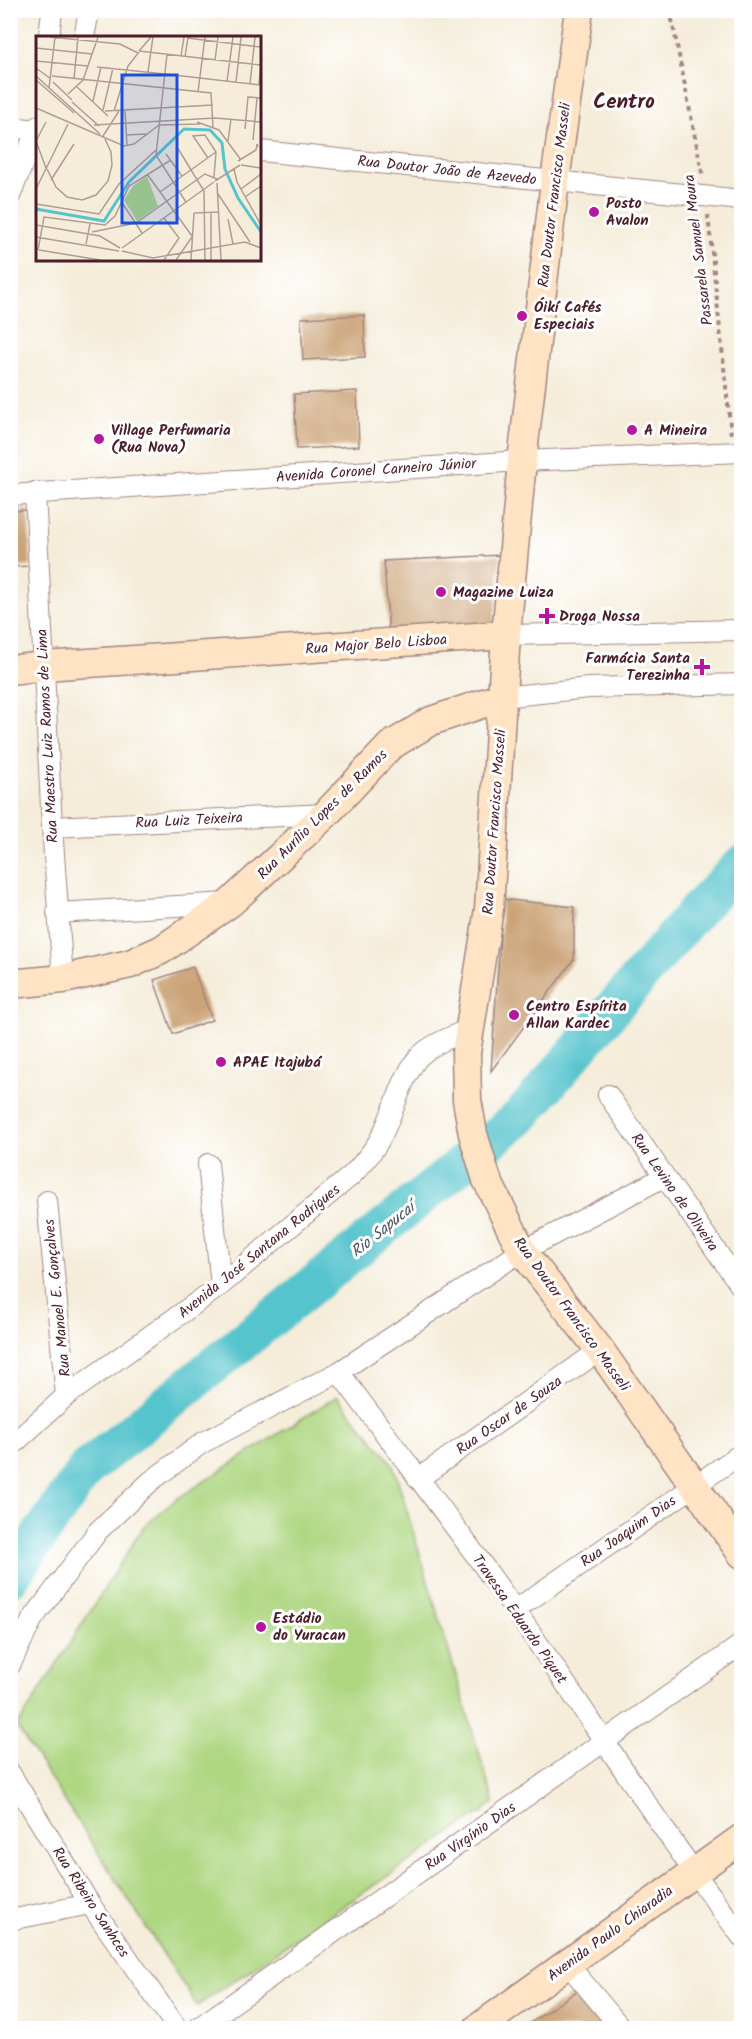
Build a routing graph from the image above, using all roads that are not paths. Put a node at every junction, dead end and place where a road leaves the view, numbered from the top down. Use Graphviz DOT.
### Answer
graph roads {
  1 [pos="52,10"];
  2 [pos="89,10"];
  3 [pos="579,10"];
  4 [pos="49,36"];
  5 [pos="84,36"];
  6 [pos="10,127"];
  7 [pos="36,128"];
  8 [pos="36,131"];
  9 [pos="261,151"];
  10 [pos="555,181"];
  11 [pos="10,196"];
  12 [pos="741,200"];
  13 [pos="737,452"];
  14 [pos="522,460"];
  15 [pos="35,492"];
  16 [pos="10,495"];
  17 [pos="741,630"];
  18 [pos="506,635"];
  19 [pos="44,666"];
  20 [pos="10,670"];
  21 [pos="741,684"];
  22 [pos="502,697"];
  23 [pos="326,814"];
  24 [pos="52,827"];
  25 [pos="230,903"];
  26 [pos="57,913"];
  27 [pos="63,979"];
  28 [pos="14,983"];
  29 [pos="468,1040"];
  30 [pos="608,1095"];
  31 [pos="208,1164"];
  32 [pos="664,1177"];
  33 [pos="47,1200"];
  34 [pos="522,1251"];
  35 [pos="220,1285"];
  36 [pos="741,1288"];
  37 [pos="600,1350"];
  38 [pos="339,1372"];
  39 [pos="66,1396"];
  40 [pos="10,1447"];
  41 [pos="741,1453"];
  42 [pos="418,1479"];
  43 [pos="694,1485"];
  44 [pos="741,1554"];
  45 [pos="515,1610"];
  46 [pos="741,1644"];
  47 [pos="10,1665"];
  48 [pos="605,1740"];
  49 [pos="10,1773"];
  50 [pos="741,1838"];
  51 [pos="693,1873"];
  52 [pos="90,1904"];
  53 [pos="10,1920"];
  54 [pos="741,1937"];
  55 [pos="567,1964"];
  56 [pos="177,2028"];
  57 [pos="198,2028"];
  58 [pos="478,2028"];
  59 [pos="621,2028"];
  1 -- 4 [label="street"];
  2 -- 5 [label="street"];
  3 -- 10 [label="main road, Rua Doutor Francisco Masseli"];
  6 -- 7 [label="street"];
  8 -- 11 [label="street"];
  9 -- 10 [label="street, Rua Doutor João de Azevedo"];
  10 -- 12 [label="street, Rua Doutor João de Azevedo"];
  10 -- 14 [label="main road, Rua Doutor Francisco Masseli"];
  13 -- 14 [label="street, Avenida Coronel Carneiro Júnior"];
  14 -- 15 [label="street, Avenida Coronel Carneiro Júnior"];
  14 -- 18 [label="main road, Rua Doutor Francisco Masseli"];
  15 -- 16 [label="street, Avenida Coronel Carneiro Júnior"];
  15 -- 19 [label="street, Rua Maestro Luiz Ramos de Lima"];
  17 -- 18 [label="street, Rua Major Belo Lisboa"];
  18 -- 19 [label="main road, Rua Major Belo Lisboa"];
  18 -- 22 [label="main road, Rua Doutor Francisco Masseli"];
  19 -- 20 [label="main road, Rua Major Belo Lisboa"];
  19 -- 24 [label="street, Rua Maestro Luiz Ramos de Lima"];
  21 -- 22 [label="street, Rua Aurílio Lopes de Ramos"];
  22 -- 23 [label="main road, Rua Aurílio Lopes de Ramos"];
  22 -- 29 [label="main road, Rua Doutor Francisco Masseli"];
  23 -- 24 [label="street, Rua Luiz Teixeira"];
  23 -- 25 [label="main road, Rua Aurílio Lopes de Ramos"];
  24 -- 26 [label="street, Rua Maestro Luiz Ramos de Lima"];
  25 -- 26 [label="street"];
  25 -- 27 [label="main road, Rua Aurílio Lopes de Ramos"];
  26 -- 27 [label="street, Rua Maestro Luiz Ramos de Lima"];
  27 -- 28 [label="main road, Rua Aurílio Lopes de Ramos"];
  29 -- 34 [label="main road, Rua Doutor Francisco Masseli"];
  29 -- 35 [label="street, Avenida José Santana Rodrigues"];
  30 -- 32 [label="street, Rua Levino de Oliveira"];
  31 -- 35 [label="street"];
  32 -- 34 [label="street"];
  32 -- 36 [label="street, Rua Levino de Oliveira"];
  33 -- 39 [label="street, Rua Manoel E. Gonçalves"];
  34 -- 37 [label="main road, Rua Doutor Francisco Masseli"];
  34 -- 38 [label="street"];
  35 -- 39 [label="street, Avenida José Santana Rodrigues"];
  37 -- 42 [label="street, Rua Oscar de Souza"];
  37 -- 43 [label="main road, Rua Doutor Francisco Masseli"];
  38 -- 42 [label="street, Travessa Eduardo Piquet"];
  38 -- 47 [label="street"];
  39 -- 40 [label="street, Avenida José Santana Rodrigues"];
  41 -- 43 [label="street, Rua Joaquim Dias"];
  42 -- 45 [label="street, Travessa Eduardo Piquet"];
  43 -- 44 [label="main road, Rua Doutor Francisco Masseli"];
  43 -- 45 [label="street, Rua Joaquim Dias"];
  45 -- 48 [label="street, Travessa Eduardo Piquet"];
  46 -- 48 [label="street, Rua Virgínio Dias"];
  48 -- 51 [label="street, Travessa Eduardo Piquet"];
  48 -- 57 [label="street, Rua Virgínio Dias"];
  49 -- 52 [label="street, Rua Ribeiro Sanhces"];
  50 -- 51 [label="main road, Avenida Paulo Chiaradia"];
  51 -- 54 [label="street, Travessa Eduardo Piquet"];
  51 -- 55 [label="main road, Avenida Paulo Chiaradia"];
  52 -- 53 [label="street"];
  52 -- 56 [label="street, Rua Ribeiro Sanhces"];
  55 -- 58 [label="main road, Avenida Paulo Chiaradia"];
  55 -- 59 [label="street"];
}
